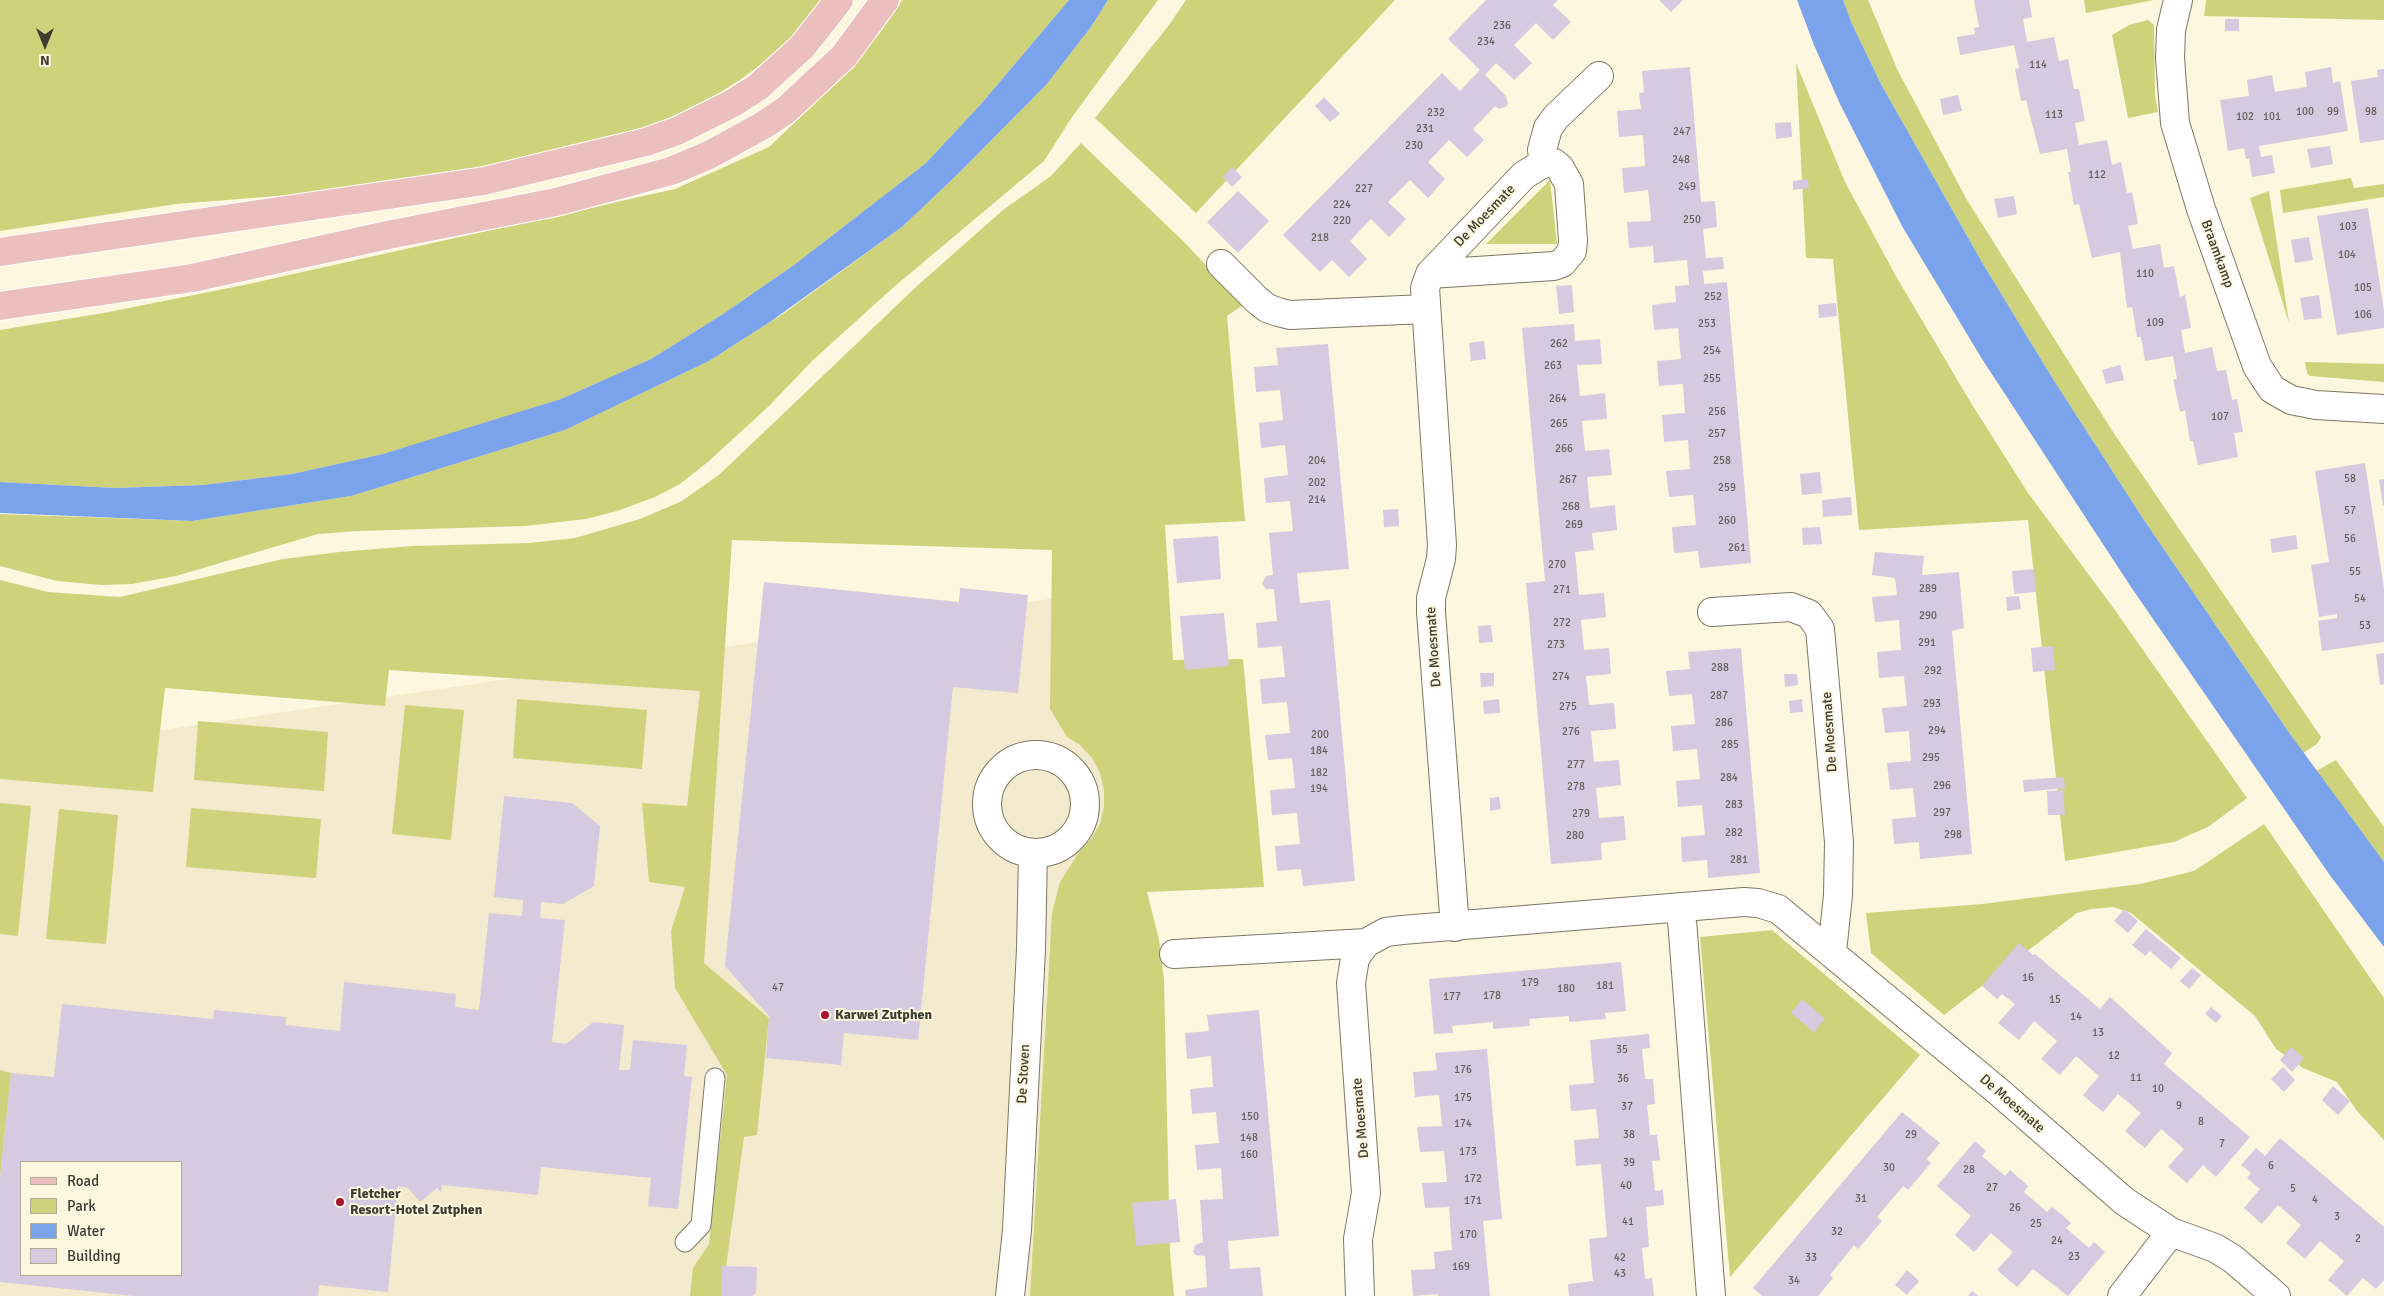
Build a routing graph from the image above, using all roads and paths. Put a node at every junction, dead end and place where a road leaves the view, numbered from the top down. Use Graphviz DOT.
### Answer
graph roads {
  1 [pos="839,0"];
  2 [pos="885,0"];
  3 [pos="2178,0"];
  4 [pos="1599,76"];
  5 [pos="1544,164"];
  6 [pos="0,252"];
  7 [pos="1220,264"];
  8 [pos="1430,274"];
  9 [pos="0,306"];
  10 [pos="1425,309"];
  11 [pos="2384,410"];
  12 [pos="1712,612"];
  13 [pos="1033,853"];
  14 [pos="1681,907"];
  15 [pos="1455,927"];
  16 [pos="1366,943"];
  17 [pos="1832,952"];
  18 [pos="1174,954"];
  19 [pos="715,1078"];
  20 [pos="2171,1232"];
  21 [pos="685,1242"];
  22 [pos="1010,1296"];
  23 [pos="1360,1296"];
  24 [pos="1711,1296"];
  25 [pos="2122,1296"];
  26 [pos="2276,1296"];
  1 -- 6 [label="main road"];
  2 -- 9 [label="main road"];
  3 -- 11 [label="street, Braamkamp"];
  4 -- 5 [label="street"];
  5 -- 8 [label="street, De Moesmate"];
  5 -- 8 [label="street, De Moesmate"];
  7 -- 10 [label="street"];
  8 -- 10 [label="street, De Moesmate"];
  10 -- 15 [label="street, De Moesmate"];
  12 -- 17 [label="street, De Moesmate"];
  13 -- 22 [label="street, De Stoven"];
  14 -- 15 [label="street, De Moesmate"];
  14 -- 17 [label="street, De Moesmate"];
  14 -- 24 [label="street"];
  15 -- 16 [label="street, De Moesmate"];
  16 -- 18 [label="street, De Moesmate"];
  16 -- 23 [label="street, De Moesmate"];
  17 -- 20 [label="street, De Moesmate"];
  19 -- 21 [label="lane"];
  20 -- 25 [label="street"];
  20 -- 26 [label="street, De Moesmate"];
}
